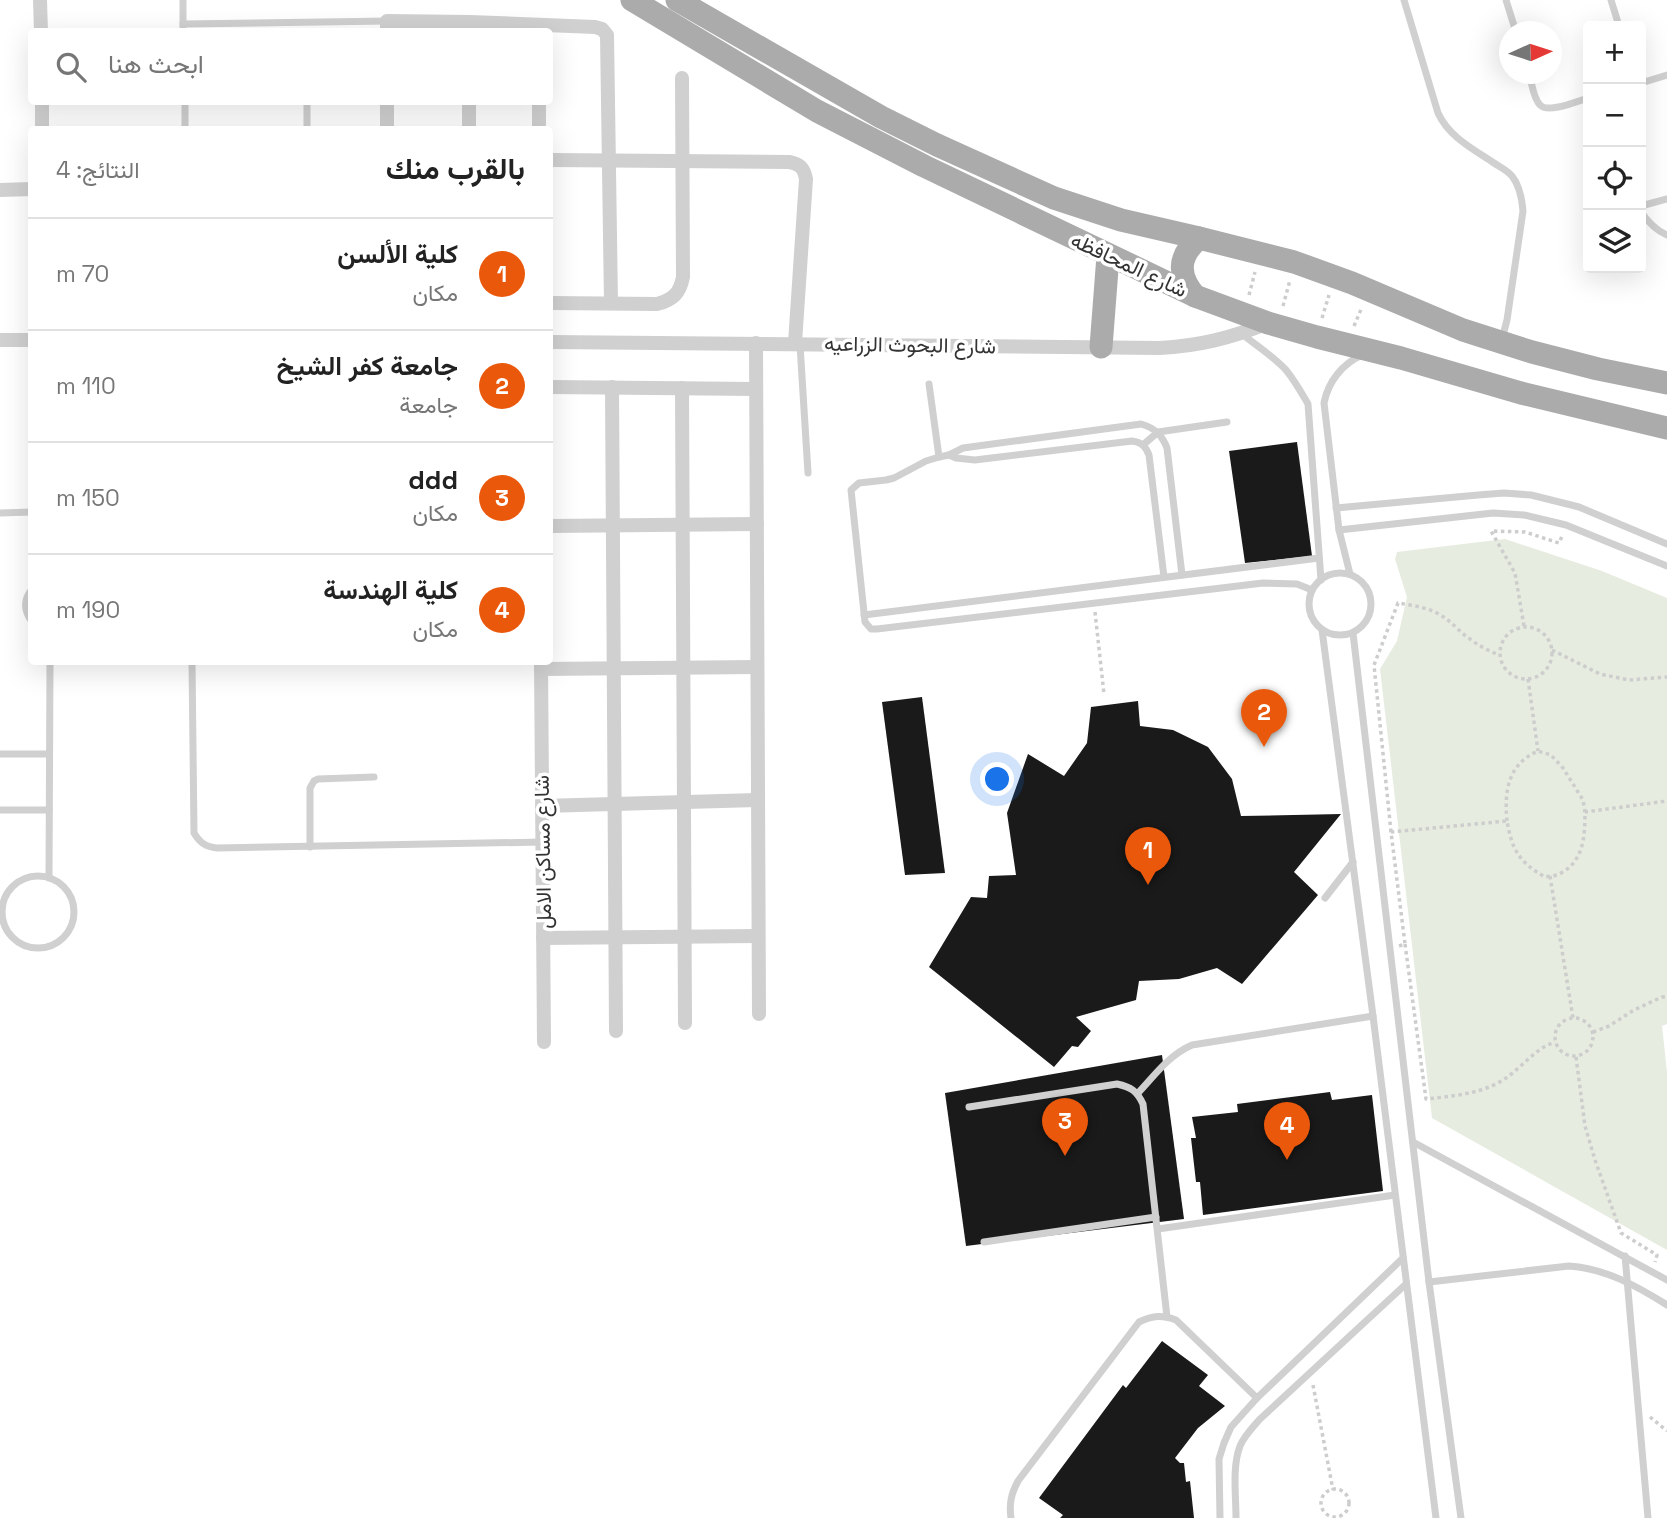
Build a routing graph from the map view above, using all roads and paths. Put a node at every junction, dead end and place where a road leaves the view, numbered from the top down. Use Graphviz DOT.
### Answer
graph roads {
  1 [pos="40,0"];
  2 [pos="183,0"];
  3 [pos="632,0"];
  4 [pos="677,0"];
  5 [pos="1404,0"];
  6 [pos="1506,0"];
  7 [pos="1611,0"];
  8 [pos="1513,21"];
  9 [pos="1617,21"];
  10 [pos="306,22"];
  11 [pos="387,27"];
  12 [pos="470,27"];
  13 [pos="41,28"];
  14 [pos="183,28"];
  15 [pos="306,28"];
  16 [pos="539,28"];
  17 [pos="1667,75"];
  18 [pos="682,78"];
  19 [pos="1646,81"];
  20 [pos="1532,84"];
  21 [pos="1583,99"];
  22 [pos="42,105"];
  23 [pos="185,105"];
  24 [pos="307,105"];
  25 [pos="387,105"];
  26 [pos="469,105"];
  27 [pos="539,105"];
  28 [pos="43,126"];
  29 [pos="185,126"];
  30 [pos="307,126"];
  31 [pos="387,126"];
  32 [pos="469,126"];
  33 [pos="539,126"];
  34 [pos="553,160"];
  35 [pos="682,160"];
  36 [pos="609,161"];
  37 [pos="28,189"];
  38 [pos="0,190"];
  39 [pos="1667,200"];
  40 [pos="1646,207"];
  41 [pos="1642,210"];
  42 [pos="1667,235"];
  43 [pos="1199,238"];
  44 [pos="1260,253"];
  45 [pos="1108,256"];
  46 [pos="1294,262"];
  47 [pos="1335,276"];
  48 [pos="1368,290"];
  49 [pos="1195,296"];
  50 [pos="553,303"];
  51 [pos="611,303"];
  52 [pos="1242,324"];
  53 [pos="1273,324"];
  54 [pos="1317,337"];
  55 [pos="0,340"];
  56 [pos="28,340"];
  57 [pos="553,342"];
  58 [pos="1502,342"];
  59 [pos="756,343"];
  60 [pos="798,343"];
  61 [pos="1348,345"];
  62 [pos="1101,347"];
  63 [pos="1371,351"];
  64 [pos="1667,383"];
  65 [pos="929,384"];
  66 [pos="553,387"];
  67 [pos="612,387"];
  68 [pos="682,388"];
  69 [pos="756,389"];
  70 [pos="1227,422"];
  71 [pos="1667,428"];
  72 [pos="1158,432"];
  73 [pos="1143,445"];
  74 [pos="949,455"];
  75 [pos="939,457"];
  76 [pos="808,473"];
  77 [pos="1336,508"];
  78 [pos="28,512"];
  79 [pos="0,513"];
  80 [pos="757,524"];
  81 [pos="682,525"];
  82 [pos="1566,525"];
  83 [pos="553,526"];
  84 [pos="613,526"];
  85 [pos="1339,530"];
  86 [pos="1667,544"];
  87 [pos="1319,558"];
  88 [pos="1667,566"];
  89 [pos="1350,574"];
  90 [pos="1182,575"];
  91 [pos="1164,577"];
  92 [pos="1321,580"];
  93 [pos="1312,590"];
  94 [pos="28,594"];
  95 [pos="1094,603"];
  96 [pos="864,615"];
  97 [pos="28,616"];
  98 [pos="1524,626"];
  99 [pos="1322,630"];
  100 [pos="1353,633"];
  101 [pos="1552,650"];
  102 [pos="1500,655"];
  103 [pos="50,665"];
  104 [pos="192,665"];
  105 [pos="541,665"];
  106 [pos="757,667"];
  107 [pos="613,668"];
  108 [pos="683,668"];
  109 [pos="1667,677"];
  110 [pos="1528,679"];
  111 [pos="1104,694"];
  112 [pos="1538,751"];
  113 [pos="0,754"];
  114 [pos="50,754"];
  115 [pos="374,778"];
  116 [pos="758,800"];
  117 [pos="684,802"];
  118 [pos="1667,802"];
  119 [pos="614,804"];
  120 [pos="542,806"];
  121 [pos="0,810"];
  122 [pos="49,810"];
  123 [pos="1585,813"];
  124 [pos="1507,821"];
  125 [pos="1391,832"];
  126 [pos="543,842"];
  127 [pos="310,846"];
  128 [pos="1353,862"];
  129 [pos="1550,876"];
  130 [pos="49,878"];
  131 [pos="1325,898"];
  132 [pos="758,936"];
  133 [pos="615,937"];
  134 [pos="685,937"];
  135 [pos="544,938"];
  136 [pos="1405,944"];
  137 [pos="1390,949"];
  138 [pos="1667,997"];
  139 [pos="759,1014"];
  140 [pos="1373,1016"];
  141 [pos="1573,1018"];
  142 [pos="685,1023"];
  143 [pos="616,1031"];
  144 [pos="1593,1032"];
  145 [pos="544,1042"];
  146 [pos="1555,1042"];
  147 [pos="1576,1057"];
  148 [pos="1138,1093"];
  149 [pos="970,1107"];
  150 [pos="1413,1142"];
  151 [pos="1395,1195"];
  152 [pos="1156,1217"];
  153 [pos="1158,1229"];
  154 [pos="984,1242"];
  155 [pos="1625,1256"];
  156 [pos="1403,1258"];
  157 [pos="1652,1272"];
  158 [pos="1667,1280"];
  159 [pos="1429,1282"];
  160 [pos="1627,1282"];
  161 [pos="1406,1284"];
  162 [pos="1667,1305"];
  163 [pos="1167,1317"];
  164 [pos="1311,1372"];
  165 [pos="1257,1398"];
  166 [pos="1333,1490"];
  167 [pos="1011,1518"];
  168 [pos="1220,1518"];
  169 [pos="1236,1518"];
  170 [pos="1336,1518"];
  171 [pos="1436,1518"];
  172 [pos="1461,1518"];
  173 [pos="1648,1518"];
  1 -- 13 [label="street"];
  2 -- 14 [label="lane"];
  3 -- 45 [label="main road, شارع المحافظه"];
  4 -- 43 [label="main road, شارع المحافظه"];
  5 -- 58 [label="lane"];
  6 -- 8 [label="lane"];
  7 -- 9 [label="lane"];
  10 -- 11 [label="lane"];
  10 -- 14 [label="lane"];
  10 -- 15 [label="lane"];
  11 -- 12 [label="street"];
  12 -- 16 [label="street"];
  16 -- 36 [label="street"];
  17 -- 19 [label="lane"];
  18 -- 35 [label="street"];
  20 -- 21 [label="lane"];
  22 -- 28 [label="street"];
  23 -- 29 [label="lane"];
  24 -- 30 [label="lane"];
  25 -- 31 [label="street"];
  26 -- 32 [label="street"];
  27 -- 33 [label="street"];
  34 -- 36 [label="street"];
  35 -- 36 [label="street"];
  35 -- 51 [label="street"];
  35 -- 60 [label="street"];
  36 -- 51 [label="street"];
  37 -- 38 [label="street"];
  39 -- 40 [label="lane"];
  41 -- 42 [label="lane"];
  43 -- 44 [label="main road, شارع المحافظه"];
  43 -- 49 [label="main road"];
  44 -- 46 [label="main road, شارع المحافظه"];
  44 -- 52 [label="path"];
  45 -- 49 [label="main road, شارع المحافظه"];
  45 -- 62 [label="main road"];
  46 -- 47 [label="main road, شارع المحافظه"];
  46 -- 53 [label="path"];
  47 -- 48 [label="main road, شارع المحافظه"];
  47 -- 54 [label="path"];
  48 -- 58 [label="main road, شارع المحافظه"];
  48 -- 61 [label="path"];
  49 -- 52 [label="main road, شارع المحافظه"];
  50 -- 51 [label="street"];
  52 -- 53 [label="main road, شارع المحافظه"];
  52 -- 62 [label="street, شارع البحوث الزراعيه"];
  52 -- 87 [label="lane"];
  53 -- 54 [label="main road, شارع المحافظه"];
  54 -- 61 [label="main road, شارع المحافظه"];
  55 -- 56 [label="street"];
  57 -- 59 [label="street, شارع البحوث الزراعيه"];
  58 -- 64 [label="main road, شارع المحافظه"];
  59 -- 60 [label="street, شارع البحوث الزراعيه"];
  59 -- 69 [label="street"];
  60 -- 62 [label="street, شارع البحوث الزراعيه"];
  60 -- 76 [label="lane"];
  61 -- 63 [label="main road, شارع المحافظه"];
  63 -- 71 [label="main road, شارع المحافظه"];
  63 -- 77 [label="lane"];
  65 -- 75 [label="lane"];
  66 -- 67 [label="street"];
  67 -- 68 [label="street"];
  67 -- 84 [label="street"];
  68 -- 69 [label="street"];
  68 -- 81 [label="street"];
  69 -- 80 [label="street"];
  70 -- 72 [label="lane"];
  72 -- 73 [label="lane"];
  72 -- 74 [label="lane"];
  72 -- 90 [label="lane"];
  73 -- 74 [label="lane"];
  73 -- 91 [label="lane"];
  74 -- 75 [label="lane"];
  75 -- 96 [label="lane"];
  77 -- 85 [label="lane"];
  77 -- 86 [label="lane"];
  78 -- 79 [label="lane"];
  80 -- 81 [label="street"];
  80 -- 106 [label="street"];
  81 -- 84 [label="street"];
  81 -- 108 [label="street"];
  82 -- 85 [label="lane"];
  82 -- 88 [label="lane"];
  82 -- 98 [label="path"];
  83 -- 84 [label="street"];
  84 -- 107 [label="street"];
  85 -- 89 [label="lane"];
  87 -- 90 [label="lane"];
  87 -- 92 [label="lane"];
  89 -- 92 [label="lane"];
  89 -- 100 [label="lane"];
  90 -- 91 [label="lane"];
  91 -- 96 [label="lane"];
  92 -- 93 [label="lane"];
  93 -- 95 [label="lane"];
  93 -- 99 [label="lane"];
  94 -- 97 [label="lane"];
  95 -- 96 [label="lane"];
  95 -- 111 [label="path"];
  98 -- 101 [label="path"];
  98 -- 102 [label="path"];
  99 -- 100 [label="lane"];
  99 -- 128 [label="lane"];
  100 -- 137 [label="lane"];
  101 -- 109 [label="path"];
  101 -- 110 [label="path"];
  102 -- 110 [label="path"];
  102 -- 125 [label="path"];
  103 -- 114 [label="lane"];
  104 -- 127 [label="lane"];
  105 -- 107 [label="street"];
  105 -- 120 [label="street, شارع مساكن الامل"];
  106 -- 108 [label="street"];
  106 -- 116 [label="street"];
  107 -- 108 [label="street"];
  107 -- 119 [label="street"];
  108 -- 117 [label="street"];
  110 -- 112 [label="path"];
  112 -- 123 [label="path"];
  112 -- 124 [label="path"];
  113 -- 114 [label="lane"];
  114 -- 122 [label="lane"];
  115 -- 127 [label="lane"];
  116 -- 117 [label="street"];
  116 -- 132 [label="street"];
  117 -- 119 [label="street"];
  117 -- 134 [label="street"];
  118 -- 123 [label="path"];
  119 -- 120 [label="street"];
  119 -- 133 [label="street"];
  120 -- 126 [label="street, شارع مساكن الامل"];
  121 -- 122 [label="lane"];
  122 -- 130 [label="lane"];
  123 -- 129 [label="path"];
  124 -- 125 [label="path"];
  124 -- 129 [label="path"];
  125 -- 136 [label="path"];
  126 -- 127 [label="lane"];
  126 -- 135 [label="street, شارع مساكن الامل"];
  128 -- 131 [label="lane"];
  128 -- 140 [label="lane"];
  129 -- 141 [label="path"];
  130 -- 130 [label="lane"];
  132 -- 134 [label="street"];
  132 -- 139 [label="street"];
  133 -- 134 [label="street"];
  133 -- 135 [label="street"];
  133 -- 143 [label="street"];
  134 -- 142 [label="street"];
  135 -- 145 [label="street, شارع مساكن الامل"];
  136 -- 137 [label="path"];
  136 -- 146 [label="path"];
  137 -- 150 [label="lane"];
  138 -- 144 [label="path"];
  140 -- 148 [label="lane"];
  140 -- 151 [label="lane"];
  141 -- 144 [label="path"];
  141 -- 146 [label="path"];
  144 -- 147 [label="path"];
  146 -- 147 [label="path"];
  147 -- 157 [label="path"];
  148 -- 149 [label="lane"];
  148 -- 152 [label="lane"];
  150 -- 155 [label="lane"];
  150 -- 159 [label="lane"];
  151 -- 153 [label="lane"];
  151 -- 156 [label="lane"];
  152 -- 153 [label="lane"];
  152 -- 154 [label="lane"];
  153 -- 163 [label="lane"];
  155 -- 157 [label="lane"];
  155 -- 160 [label="lane"];
  156 -- 161 [label="lane"];
  156 -- 165 [label="lane"];
  157 -- 158 [label="lane"];
  159 -- 160 [label="lane"];
  159 -- 172 [label="lane"];
  160 -- 162 [label="lane"];
  160 -- 173 [label="lane"];
  161 -- 164 [label="lane"];
  161 -- 171 [label="lane"];
  163 -- 165 [label="lane"];
  163 -- 167 [label="lane"];
  164 -- 166 [label="path"];
  164 -- 169 [label="lane"];
  165 -- 168 [label="lane"];
  166 -- 170 [label="path"];
  166 -- 170 [label="path"];
}
